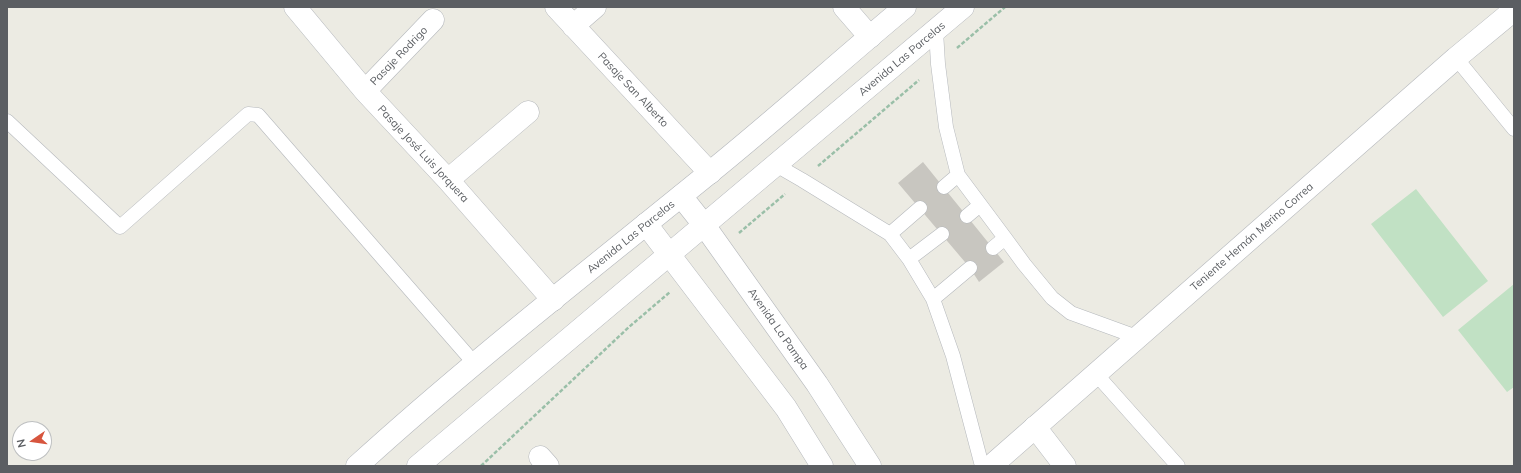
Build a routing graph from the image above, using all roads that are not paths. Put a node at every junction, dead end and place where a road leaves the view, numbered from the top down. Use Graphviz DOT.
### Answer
graph roads {
  1 [pos="296,7"];
  2 [pos="556,7"];
  3 [pos="595,7"];
  4 [pos="844,7"];
  5 [pos="905,7"];
  6 [pos="964,7"];
  7 [pos="1514,10"];
  8 [pos="433,20"];
  9 [pos="573,26"];
  10 [pos="936,30"];
  11 [pos="870,37"];
  12 [pos="1456,58"];
  13 [pos="365,91"];
  14 [pos="528,112"];
  15 [pos="7,121"];
  16 [pos="1514,129"];
  17 [pos="776,165"];
  18 [pos="710,173"];
  19 [pos="958,175"];
  20 [pos="448,180"];
  21 [pos="944,187"];
  22 [pos="681,196"];
  23 [pos="980,205"];
  24 [pos="920,208"];
  25 [pos="967,216"];
  26 [pos="646,224"];
  27 [pos="704,225"];
  28 [pos="890,234"];
  29 [pos="942,234"];
  30 [pos="1005,238"];
  31 [pos="993,248"];
  32 [pos="670,254"];
  33 [pos="909,258"];
  34 [pos="970,268"];
  35 [pos="933,299"];
  36 [pos="553,300"];
  37 [pos="1138,337"];
  38 [pos="476,364"];
  39 [pos="1096,374"];
  40 [pos="1035,427"];
  41 [pos="357,466"];
  42 [pos="418,466"];
  43 [pos="822,466"];
  44 [pos="870,466"];
  45 [pos="982,466"];
  46 [pos="991,466"];
  47 [pos="1065,466"];
  48 [pos="1178,466"];
  1 -- 13 [label="street, Pasaje José Luis Jorquera"];
  2 -- 9 [label="street, Pasaje San Alberto"];
  3 -- 9 [label="street"];
  4 -- 11 [label="street"];
  5 -- 11 [label="street, Avenida Las Parcelas"];
  6 -- 10 [label="street, Avenida Las Parcelas"];
  7 -- 12 [label="street, Teniente Hernán Merino Correa"];
  8 -- 13 [label="street, Pasaje Rodrigo"];
  9 -- 18 [label="street, Pasaje San Alberto"];
  10 -- 17 [label="street, Avenida Las Parcelas"];
  10 -- 19 [label="lane"];
  11 -- 18 [label="street, Avenida Las Parcelas"];
  12 -- 16 [label="lane"];
  12 -- 37 [label="street, Teniente Hernán Merino Correa"];
  13 -- 20 [label="street, Pasaje José Luis Jorquera"];
  14 -- 20 [label="street"];
  15 -- 38 [label="lane"];
  17 -- 27 [label="street, Avenida Las Parcelas"];
  17 -- 28 [label="lane"];
  18 -- 22 [label="street, Avenida Las Parcelas"];
  19 -- 21 [label="lane"];
  19 -- 23 [label="lane"];
  20 -- 36 [label="street, Pasaje José Luis Jorquera"];
  22 -- 26 [label="street, Avenida Las Parcelas"];
  22 -- 27 [label="street, Avenida La Pampa"];
  23 -- 25 [label="lane"];
  23 -- 30 [label="lane"];
  24 -- 28 [label="lane"];
  26 -- 32 [label="street"];
  26 -- 36 [label="street, Avenida Las Parcelas"];
  27 -- 32 [label="street, Avenida Las Parcelas"];
  27 -- 44 [label="street, Avenida La Pampa"];
  28 -- 33 [label="lane"];
  29 -- 33 [label="lane"];
  30 -- 31 [label="lane"];
  30 -- 37 [label="lane"];
  32 -- 42 [label="street, Avenida Las Parcelas"];
  32 -- 43 [label="street"];
  33 -- 35 [label="lane"];
  34 -- 35 [label="lane"];
  35 -- 45 [label="lane"];
  36 -- 38 [label="street, Avenida Las Parcelas"];
  37 -- 39 [label="street, Teniente Hernán Merino Correa"];
  38 -- 41 [label="street, Avenida Las Parcelas"];
  39 -- 40 [label="street, Teniente Hernán Merino Correa"];
  39 -- 48 [label="lane"];
  40 -- 46 [label="street, Teniente Hernán Merino Correa"];
  40 -- 47 [label="street"];
}
